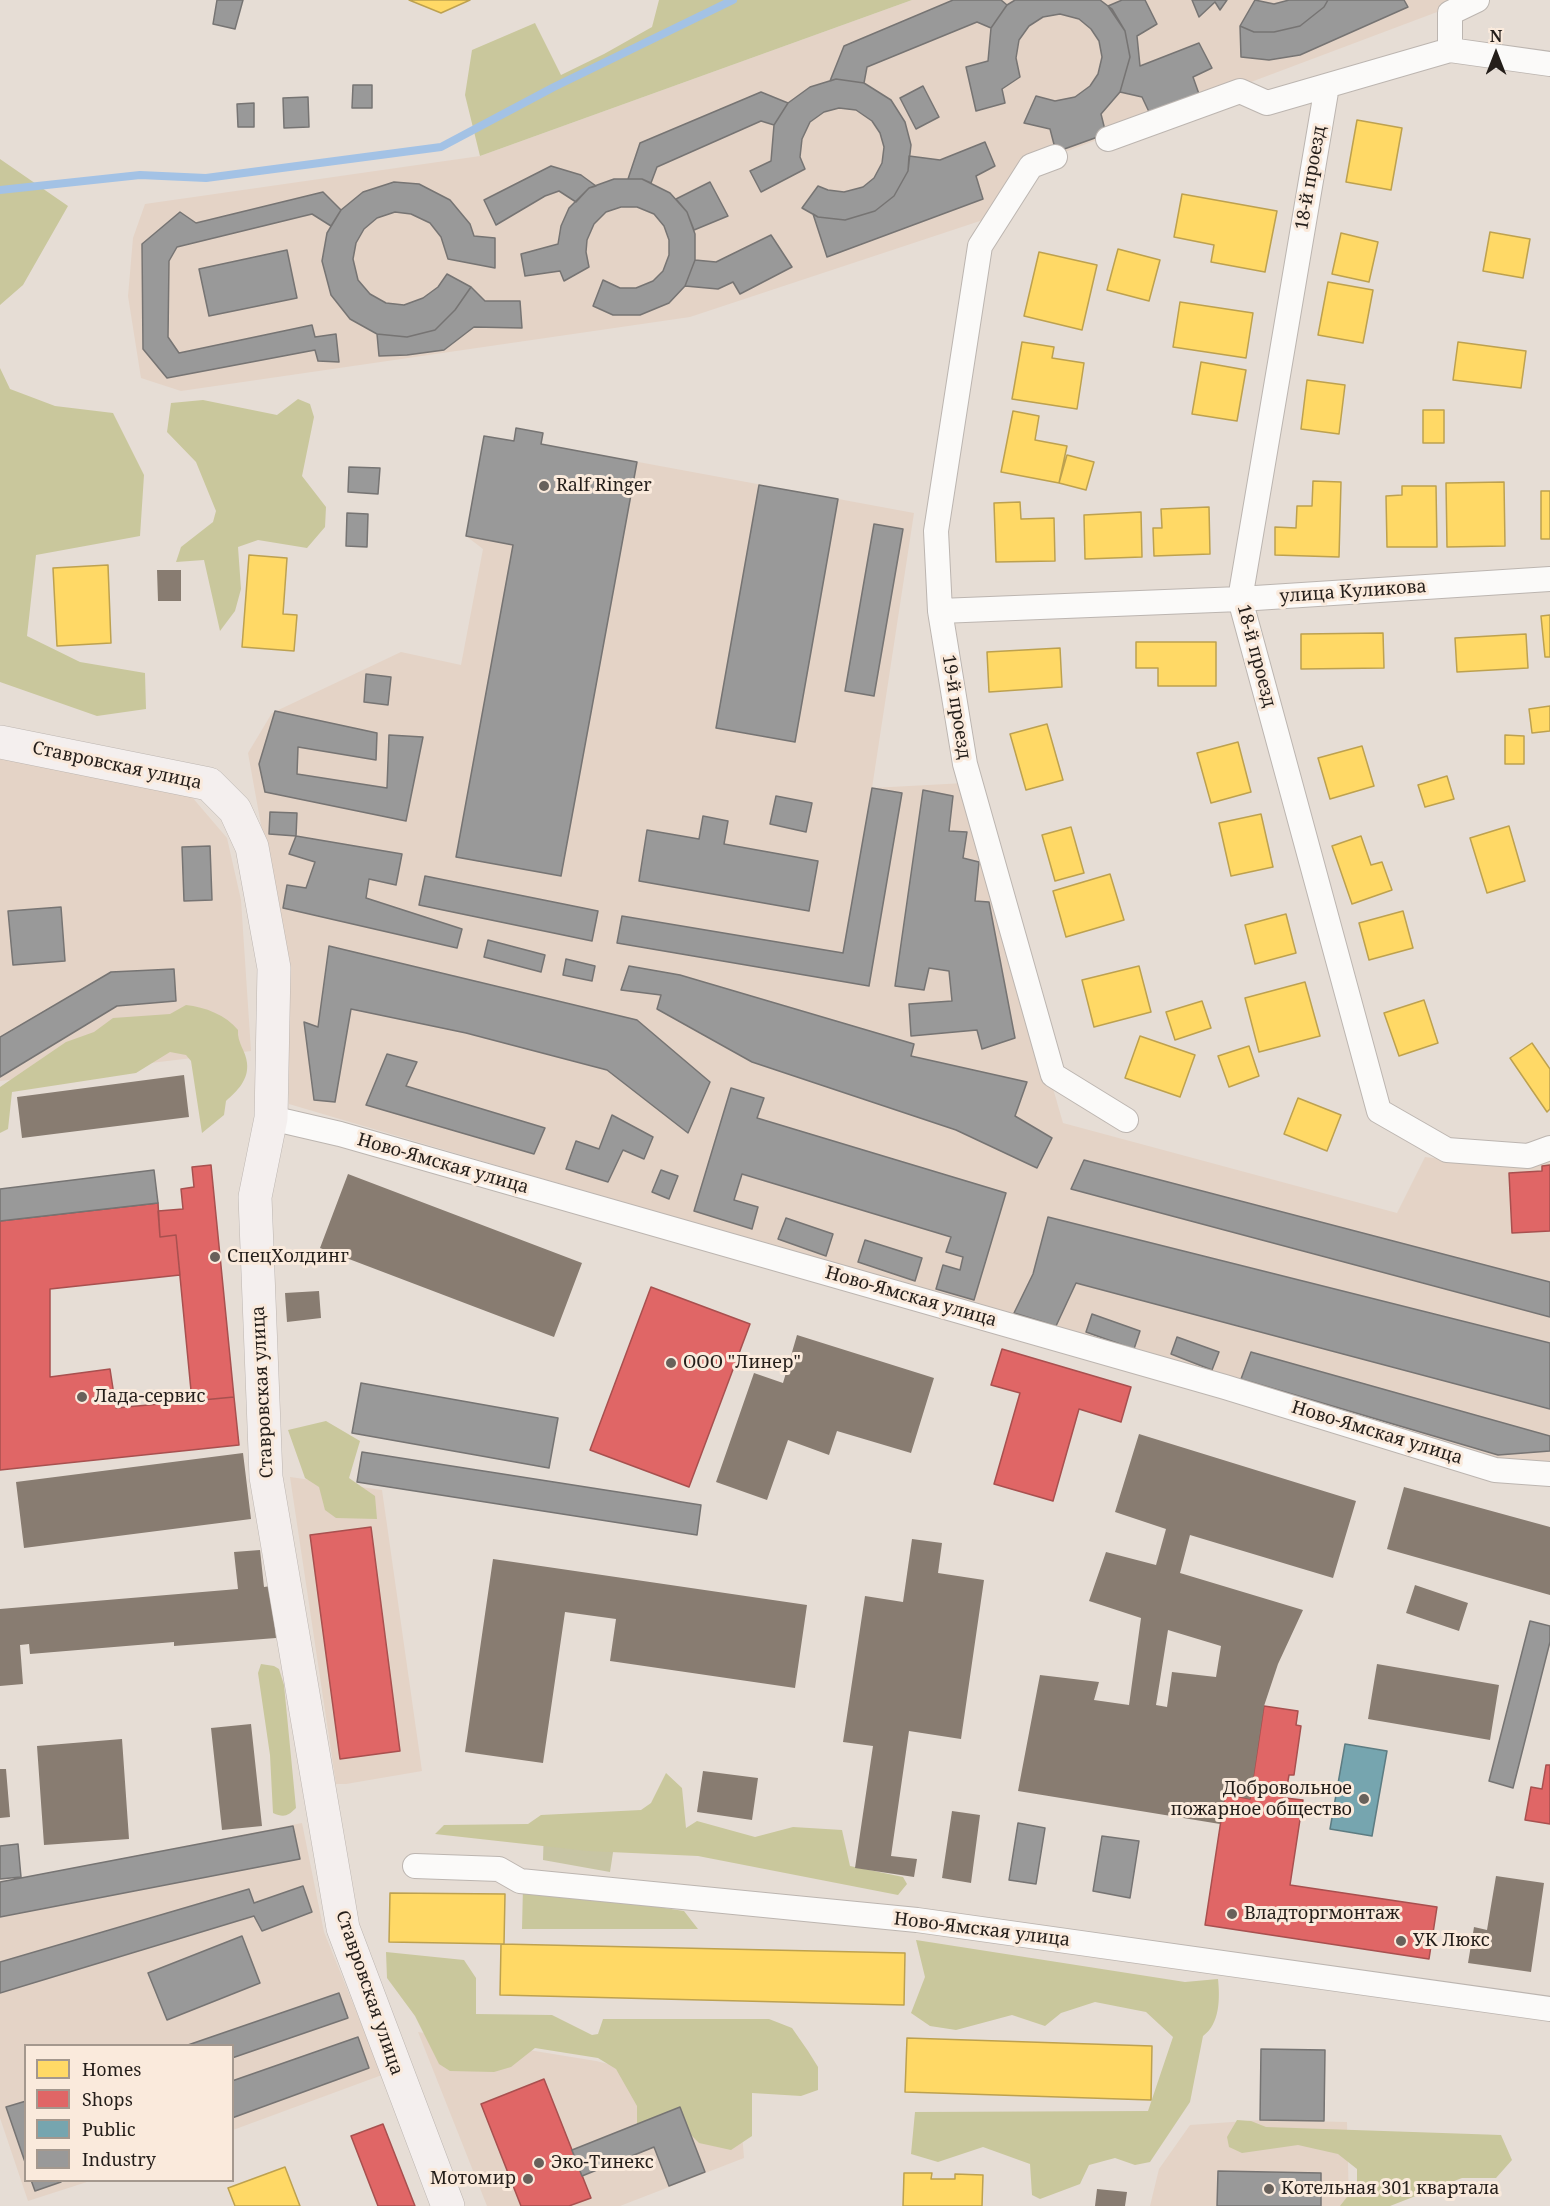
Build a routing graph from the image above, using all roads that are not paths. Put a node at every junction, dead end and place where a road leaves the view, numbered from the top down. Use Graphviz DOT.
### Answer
graph roads {
  1 [pos="1477,0"];
  2 [pos="1450,50"];
  3 [pos="1550,64"];
  4 [pos="1327,86"];
  5 [pos="1108,139"];
  6 [pos="1055,157"];
  7 [pos="1550,579"];
  8 [pos="1240,599"];
  9 [pos="940,611"];
  10 [pos="0,742"];
  11 [pos="271,1118"];
  12 [pos="1126,1120"];
  13 [pos="1550,1148"];
  14 [pos="1550,1474"];
  15 [pos="415,1866"];
  16 [pos="1550,2009"];
  17 [pos="448,2206"];
  1 -- 2 [label="street"];
  2 -- 3 [label="street"];
  2 -- 4 [label="street"];
  4 -- 5 [label="street"];
  4 -- 8 [label="street, 18-й проезд"];
  6 -- 9 [label="street, 19-й проезд"];
  7 -- 8 [label="street, улица Куликова"];
  8 -- 9 [label="street, улица Куликова"];
  8 -- 13 [label="street, 18-й проезд"];
  9 -- 12 [label="street, 19-й проезд"];
  10 -- 11 [label="street, Ставровская улица"];
  11 -- 14 [label="street, Ново-Ямская улица"];
  11 -- 17 [label="street, Ставровская улица"];
  15 -- 16 [label="street, Ново-Ямская улица"];
}
